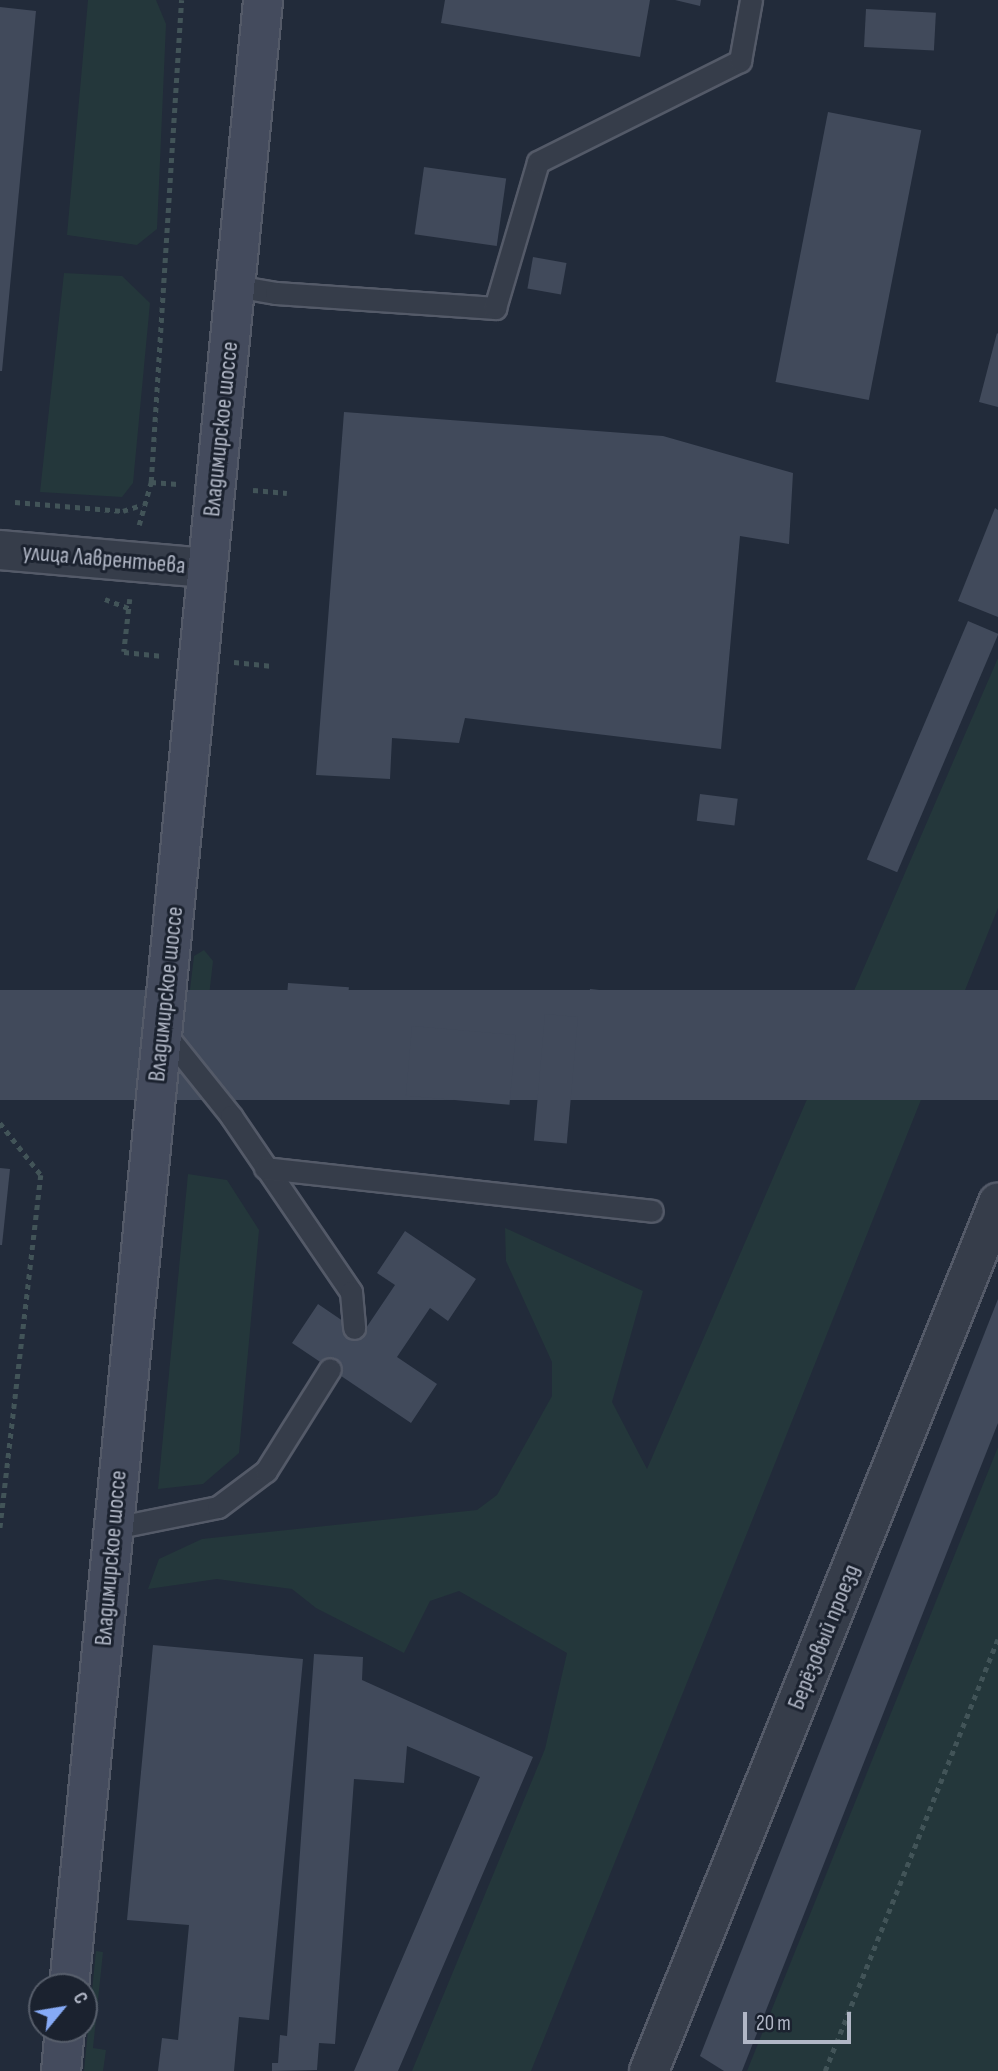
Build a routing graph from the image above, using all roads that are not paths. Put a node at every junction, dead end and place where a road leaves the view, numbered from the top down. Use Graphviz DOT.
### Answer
graph roads {
  1 [pos="263,0"];
  2 [pos="751,0"];
  3 [pos="235,286"];
  4 [pos="0,550"];
  5 [pos="207,568"];
  6 [pos="162,1030"];
  7 [pos="265,1168"];
  8 [pos="998,1203"];
  9 [pos="652,1211"];
  10 [pos="354,1328"];
  11 [pos="330,1369"];
  12 [pos="114,1528"];
  13 [pos="70,1973"];
  14 [pos="64,2043"];
  15 [pos="61,2071"];
  16 [pos="649,2071"];
  1 -- 3 [label="main road, Владимирское шоссе"];
  2 -- 3 [label="lane"];
  3 -- 5 [label="main road, Владимирское шоссе"];
  4 -- 5 [label="street, улица Лаврентьева"];
  5 -- 6 [label="main road, Владимирское шоссе"];
  6 -- 7 [label="lane"];
  6 -- 12 [label="main road, Владимирское шоссе"];
  7 -- 9 [label="lane"];
  7 -- 10 [label="lane"];
  8 -- 16 [label="street, Берёзовый проезд"];
  11 -- 12 [label="lane"];
  12 -- 13 [label="main road, Владимирское шоссе"];
  14 -- 15 [label="main road"];
}
